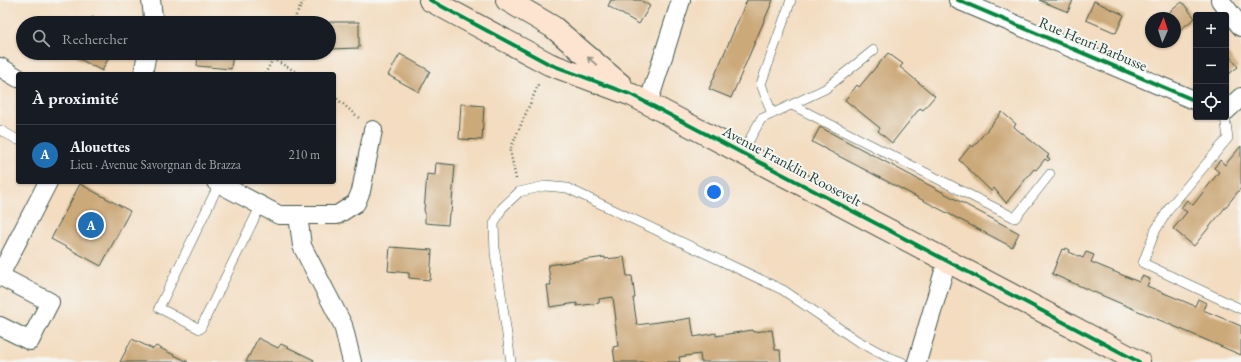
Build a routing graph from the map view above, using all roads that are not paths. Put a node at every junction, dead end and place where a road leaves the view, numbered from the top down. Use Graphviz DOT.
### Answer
graph roads {
  1 [pos="151,0"];
  2 [pos="430,0"];
  3 [pos="507,0"];
  4 [pos="681,0"];
  5 [pos="791,0"];
  6 [pos="958,0"];
  7 [pos="1220,0"];
  8 [pos="153,16"];
  9 [pos="1241,27"];
  10 [pos="874,50"];
  11 [pos="146,60"];
  12 [pos="0,67"];
  13 [pos="143,72"];
  14 [pos="16,77"];
  15 [pos="1241,97"];
  16 [pos="640,99"];
  17 [pos="1193,100"];
  18 [pos="792,105"];
  19 [pos="1229,109"];
  20 [pos="772,114"];
  21 [pos="1225,120"];
  22 [pos="0,130"];
  23 [pos="373,130"];
  24 [pos="16,139"];
  25 [pos="742,153"];
  26 [pos="1050,174"];
  27 [pos="47,184"];
  28 [pos="218,184"];
  29 [pos="220,184"];
  30 [pos="261,205"];
  31 [pos="298,215"];
  32 [pos="947,261"];
  33 [pos="0,276"];
  34 [pos="1241,308"];
  35 [pos="0,326"];
  36 [pos="352,362"];
  37 [pos="511,362"];
  38 [pos="902,362"];
  39 [pos="917,362"];
  40 [pos="1139,362"];
  1 -- 8 [label="street"];
  2 -- 16 [label="street, Avenue Franklin Roosevelt"];
  16 -- 3 [label="street, Avenue Franklin Roosevelt, one-way"];
  4 -- 16 [label="street"];
  5 -- 20 [label="lane"];
  6 -- 17 [label="street, Rue Henri Barbusse"];
  7 -- 9 [label="street"];
  10 -- 18 [label="lane"];
  11 -- 13 [label="street"];
  12 -- 14 [label="street"];
  15 -- 19 [label="street"];
  16 -- 25 [label="street, Avenue Franklin Roosevelt"];
  18 -- 20 [label="lane"];
  18 -- 26 [label="lane"];
  20 -- 25 [label="lane"];
  21 -- 34 [label="lane"];
  22 -- 24 [label="lane"];
  23 -- 31 [label="street"];
  25 -- 32 [label="street, Avenue Franklin Roosevelt"];
  27 -- 33 [label="street"];
  28 -- 30 [label="lane"];
  29 -- 30 [label="street"];
  30 -- 31 [label="street"];
  31 -- 36 [label="street"];
  32 -- 39 [label="street"];
  32 -- 40 [label="street, Avenue Franklin Roosevelt"];
  33 -- 35 [label="street"];
  37 -- 38 [label="lane"];
}
